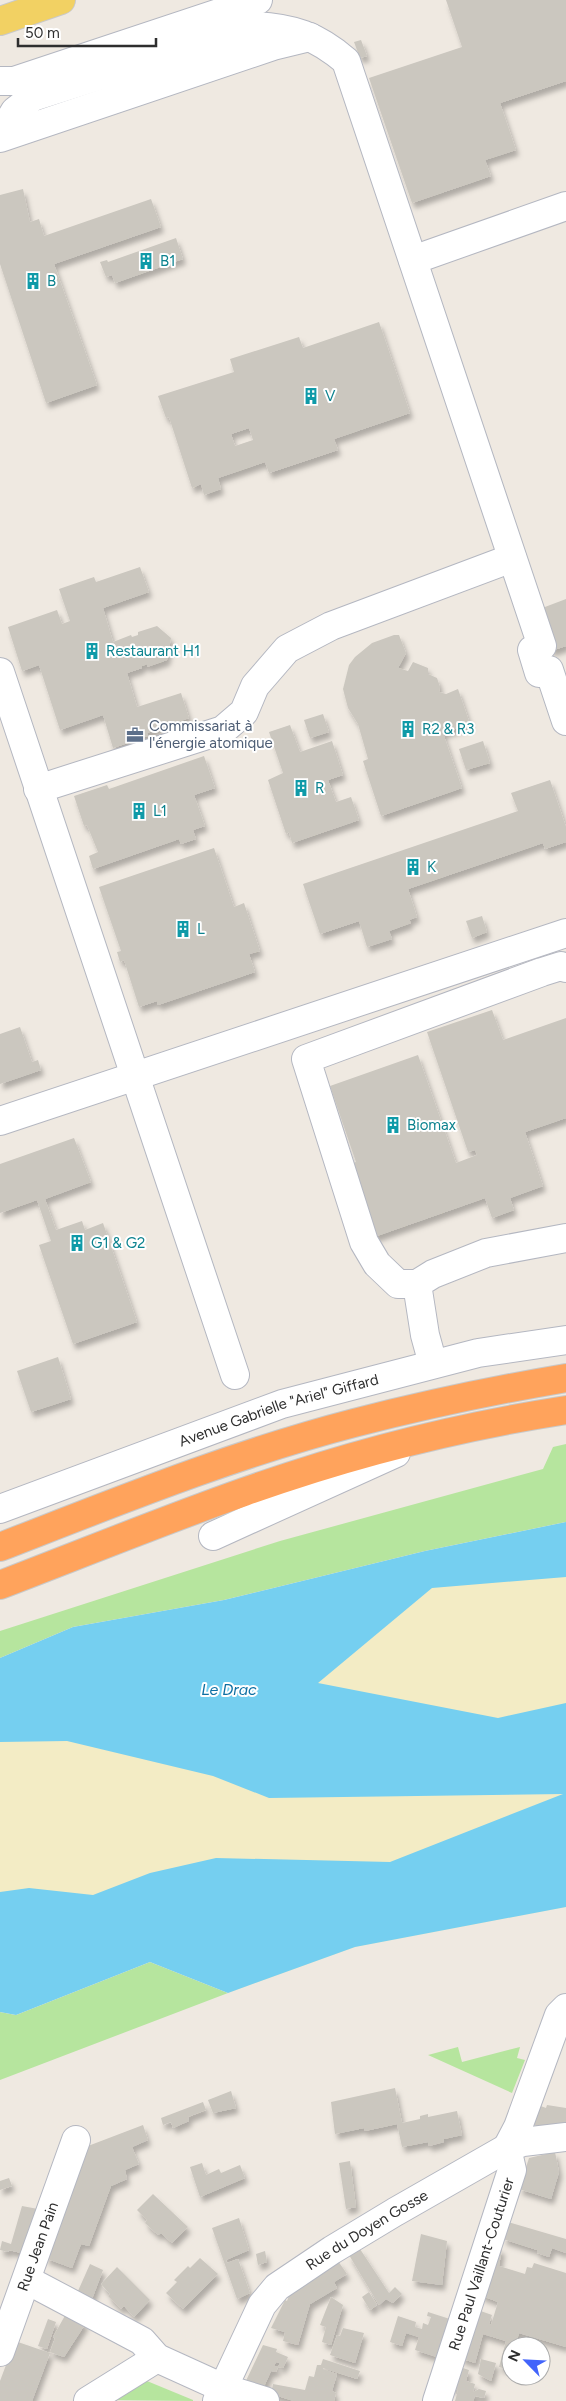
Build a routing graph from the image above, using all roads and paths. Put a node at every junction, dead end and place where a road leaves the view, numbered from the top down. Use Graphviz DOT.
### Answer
graph roads {
  1 [pos="61,0"];
  2 [pos="258,0"];
  3 [pos="0,22"];
  4 [pos="5,85"];
  5 [pos="0,137"];
  6 [pos="566,206"];
  7 [pos="412,260"];
  8 [pos="512,558"];
  9 [pos="0,672"];
  10 [pos="4,699"];
  11 [pos="566,722"];
  12 [pos="38,789"];
  13 [pos="566,933"];
  14 [pos="566,968"];
  15 [pos="134,1077"];
  16 [pos="0,1121"];
  17 [pos="566,1238"];
  18 [pos="417,1284"];
  19 [pos="566,1340"];
  20 [pos="433,1364"];
  21 [pos="234,1375"];
  22 [pos="566,1378"];
  23 [pos="566,1410"];
  24 [pos="432,1437"];
  25 [pos="0,1509"];
  26 [pos="213,1536"];
  27 [pos="0,1547"];
  28 [pos="0,1585"];
  29 [pos="562,2011"];
  30 [pos="566,2137"];
  31 [pos="76,2140"];
  32 [pos="507,2148"];
  33 [pos="26,2280"];
  34 [pos="0,2352"];
  35 [pos="157,2358"];
  36 [pos="220,2395"];
  37 [pos="88,2401"];
  38 [pos="265,2401"];
  39 [pos="437,2401"];
  1 -- 3 [label="main road"];
  2 -- 4 [label="street"];
  5 -- 7 [label="street"];
  6 -- 7 [label="street"];
  7 -- 8 [label="street"];
  8 -- 11 [label="street"];
  8 -- 12 [label="street"];
  9 -- 10 [label="street"];
  10 -- 12 [label="street"];
  12 -- 15 [label="street"];
  13 -- 15 [label="street"];
  14 -- 18 [label="street"];
  15 -- 16 [label="street"];
  15 -- 21 [label="street"];
  17 -- 18 [label="street"];
  18 -- 20 [label="street"];
  19 -- 20 [label="street, Avenue Gabrielle \"Ariel\" Giffard"];
  20 -- 25 [label="street, Avenue Gabrielle \"Ariel\" Giffard"];
  22 -- 27 [label="highway"];
  23 -- 24 [label="highway"];
  24 -- 26 [label="street"];
  24 -- 28 [label="highway"];
  29 -- 32 [label="street"];
  30 -- 32 [label="street, Rue du Doyen Gosse"];
  31 -- 33 [label="street, Rue Jean Pain"];
  32 -- 36 [label="street, Rue du Doyen Gosse"];
  32 -- 39 [label="street, Rue Paul Vaillant-Couturier"];
  33 -- 34 [label="street, Rue Jean Pain"];
  33 -- 35 [label="street"];
  35 -- 36 [label="street"];
  35 -- 37 [label="street"];
  36 -- 38 [label="street"];
}
